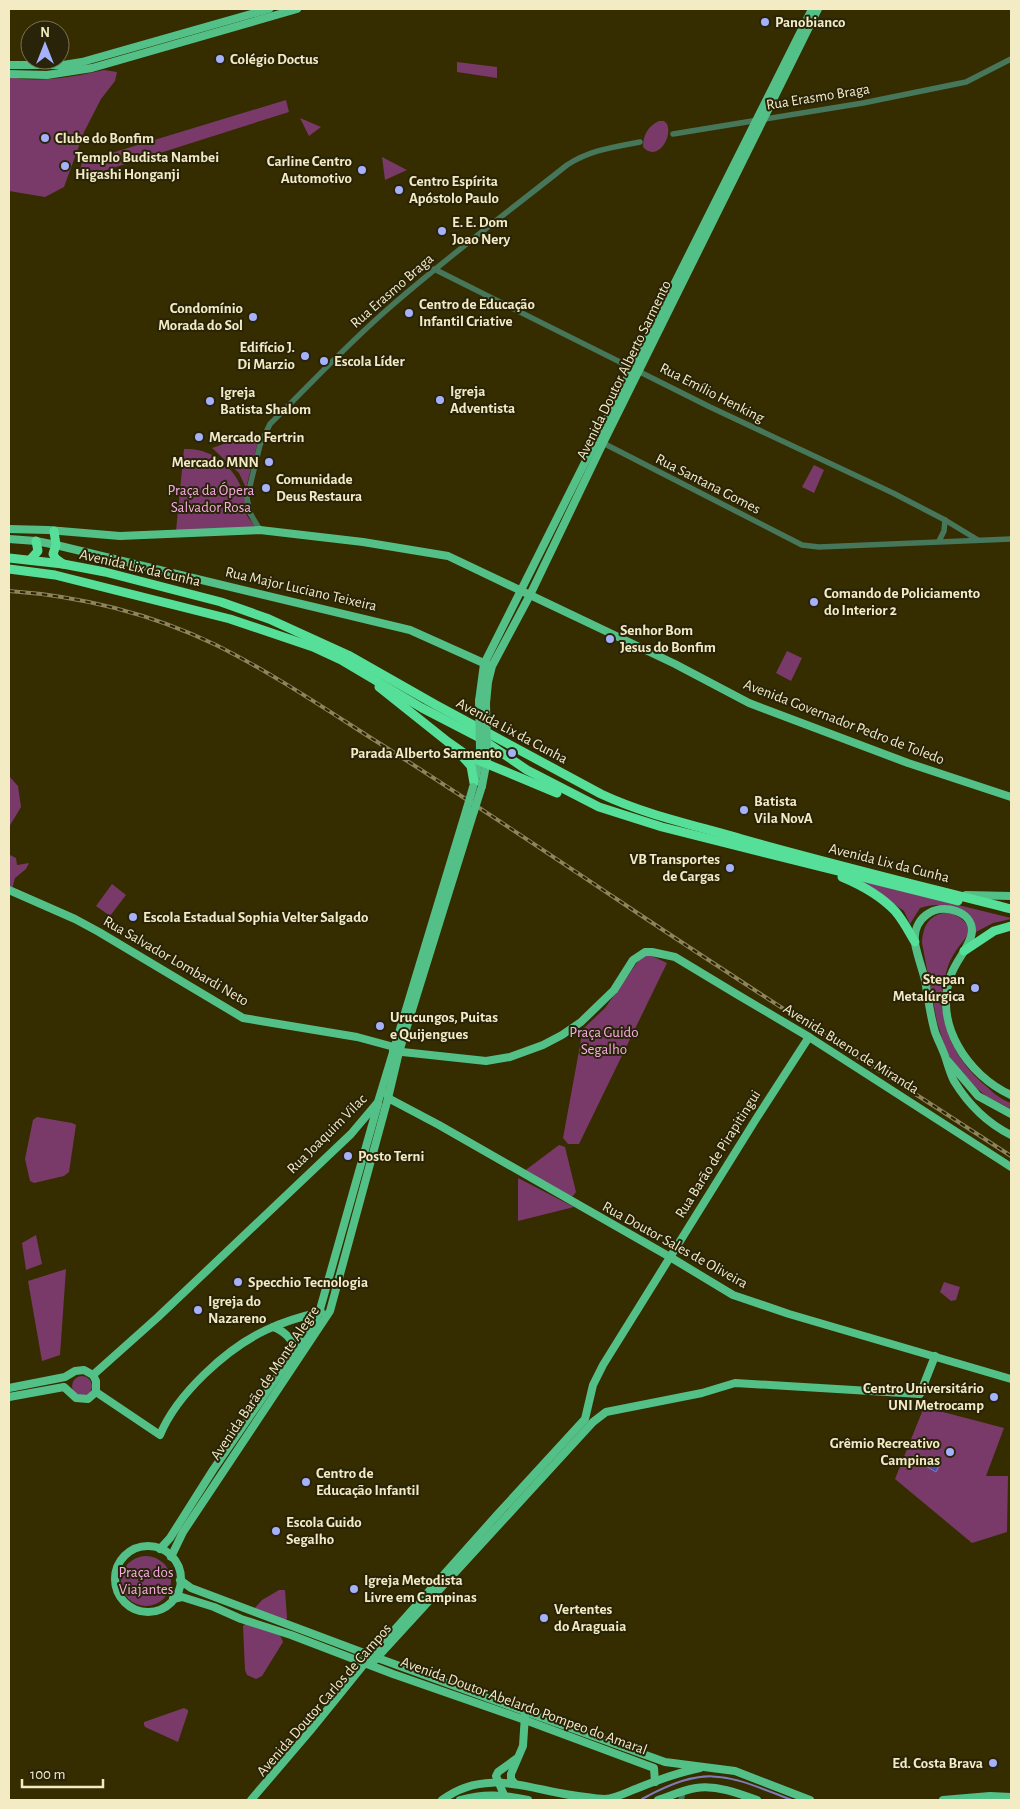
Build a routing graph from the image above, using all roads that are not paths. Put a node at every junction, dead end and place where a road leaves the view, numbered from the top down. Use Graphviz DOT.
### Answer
graph roads {
  1 [pos="269,9"];
  2 [pos="296,9"];
  3 [pos="812,9"];
  4 [pos="818,9"];
  5 [pos="1011,59"];
  6 [pos="9,65"];
  7 [pos="9,74"];
  8 [pos="760,119"];
  9 [pos="673,134"];
  10 [pos="640,142"];
  11 [pos="434,269"];
  12 [pos="635,368"];
  13 [pos="603,443"];
  14 [pos="945,520"];
  15 [pos="9,529"];
  16 [pos="260,530"];
  17 [pos="54,531"];
  18 [pos="9,539"];
  19 [pos="1011,539"];
  20 [pos="978,540"];
  21 [pos="36,541"];
  22 [pos="939,541"];
  23 [pos="56,545"];
  24 [pos="9,558"];
  25 [pos="30,560"];
  26 [pos="63,564"];
  27 [pos="9,569"];
  28 [pos="522,591"];
  29 [pos="530,595"];
  30 [pos="488,665"];
  31 [pos="368,677"];
  32 [pos="448,742"];
  33 [pos="484,751"];
  34 [pos="483,762"];
  35 [pos="476,785"];
  36 [pos="1011,797"];
  37 [pos="587,802"];
  38 [pos="780,853"];
  39 [pos="808,865"];
  40 [pos="9,890"];
  41 [pos="956,894"];
  42 [pos="1011,896"];
  43 [pos="1011,909"];
  44 [pos="1011,915"];
  45 [pos="1011,926"];
  46 [pos="915,942"];
  47 [pos="964,950"];
  48 [pos="809,1037"];
  49 [pos="397,1048"];
  50 [pos="945,1057"];
  51 [pos="384,1085"];
  52 [pos="1011,1095"];
  53 [pos="388,1098"];
  54 [pos="378,1102"];
  55 [pos="1011,1114"];
  56 [pos="351,1134"];
  57 [pos="1011,1134"];
  58 [pos="373,1139"];
  59 [pos="1011,1167"];
  60 [pos="670,1257"];
  61 [pos="330,1311"];
  62 [pos="319,1313"];
  63 [pos="273,1327"];
  64 [pos="295,1350"];
  65 [pos="935,1356"];
  66 [pos="93,1375"];
  67 [pos="1011,1379"];
  68 [pos="9,1388"];
  69 [pos="96,1392"];
  70 [pos="9,1398"];
  71 [pos="590,1404"];
  72 [pos="606,1412"];
  73 [pos="586,1419"];
  74 [pos="160,1549"];
  75 [pos="171,1557"];
  76 [pos="180,1580"];
  77 [pos="173,1599"];
  78 [pos="374,1657"];
  79 [pos="367,1664"];
  80 [pos="441,1682"];
  81 [pos="438,1690"];
  82 [pos="525,1716"];
  83 [pos="518,1758"];
  84 [pos="705,1767"];
  85 [pos="497,1781"];
  86 [pos="655,1782"];
  87 [pos="515,1784"];
  88 [pos="683,1792"];
  89 [pos="504,1795"];
  90 [pos="1011,1797"];
  91 [pos="251,1800"];
  92 [pos="256,1800"];
  93 [pos="442,1800"];
  94 [pos="460,1800"];
  95 [pos="528,1800"];
  96 [pos="658,1800"];
  97 [pos="681,1800"];
  98 [pos="758,1800"];
  99 [pos="810,1800"];
  100 [pos="944,1800"];
  101 [pos="951,1800"];
  1 -- 6 [label="main road"];
  2 -- 7 [label="main road"];
  3 -- 8 [label="main road, Avenida Doutor Alberto Sarmento"];
  4 -- 8 [label="main road, Avenida Doutor Alberto Sarmento"];
  5 -- 8 [label="street, Rua Erasmo Braga"];
  8 -- 9 [label="street, Rua Erasmo Braga"];
  8 -- 12 [label="main road, Avenida Doutor Alberto Sarmento"];
  10 -- 11 [label="street, Rua Erasmo Braga"];
  11 -- 12 [label="street, Rua Emílio Henking"];
  11 -- 16 [label="street, Rua Erasmo Braga"];
  12 -- 13 [label="main road, Avenida Doutor Alberto Sarmento"];
  12 -- 14 [label="street, Rua Emílio Henking"];
  12 -- 28 [label="main road, Avenida Doutor Alberto Sarmento"];
  13 -- 22 [label="street, Rua Santana Gomes"];
  13 -- 29 [label="main road, Avenida Doutor Alberto Sarmento"];
  14 -- 20 [label="street, Rua Emílio Henking"];
  14 -- 22 [label="street"];
  15 -- 17 [label="main road, Avenida Governador Pedro de Toledo"];
  16 -- 17 [label="main road, Avenida Governador Pedro de Toledo"];
  16 -- 28 [label="main road, Avenida Governador Pedro de Toledo"];
  17 -- 23 [label="highway"];
  18 -- 21 [label="main road, Rua Major Luciano Teixeira"];
  19 -- 20 [label="street"];
  20 -- 22 [label="street"];
  21 -- 23 [label="main road, Rua Major Luciano Teixeira"];
  21 -- 25 [label="highway"];
  23 -- 26 [label="highway"];
  23 -- 30 [label="main road, Rua Major Luciano Teixeira"];
  24 -- 25 [label="highway, Avenida Lix da Cunha"];
  25 -- 26 [label="highway, Avenida Lix da Cunha"];
  26 -- 38 [label="highway, Avenida Lix da Cunha"];
  27 -- 31 [label="highway, Avenida Lix da Cunha"];
  28 -- 29 [label="main road, Avenida Governador Pedro de Toledo"];
  28 -- 30 [label="main road, Avenida Doutor Alberto Sarmento"];
  29 -- 30 [label="main road, Avenida Doutor Alberto Sarmento"];
  29 -- 36 [label="main road, Avenida Governador Pedro de Toledo"];
  30 -- 33 [label="main road, Avenida Doutor Alberto Sarmento, bridge"];
  31 -- 32 [label="highway"];
  31 -- 37 [label="highway, Avenida Lix da Cunha"];
  32 -- 34 [label="highway"];
  32 -- 35 [label="highway"];
  33 -- 34 [label="main road, Rua Joaquim Vilac"];
  34 -- 35 [label="main road, Rua Joaquim Vilac"];
  34 -- 37 [label="highway"];
  35 -- 49 [label="main road, Rua Joaquim Vilac, bridge"];
  37 -- 38 [label="highway, Avenida Lix da Cunha"];
  38 -- 39 [label="highway, Avenida Lix da Cunha"];
  38 -- 41 [label="highway, Avenida Lix da Cunha"];
  39 -- 44 [label="highway, Avenida Lix da Cunha"];
  39 -- 46 [label="highway"];
  40 -- 49 [label="main road, Rua Salvador Lombardi Neto"];
  41 -- 42 [label="main road"];
  41 -- 43 [label="highway, Avenida Lix da Cunha"];
  45 -- 47 [label="highway"];
  46 -- 47 [label="main road"];
  46 -- 50 [label="main road"];
  47 -- 52 [label="main road"];
  48 -- 49 [label="main road, Avenida Bueno de Miranda"];
  48 -- 59 [label="main road, Avenida Bueno de Miranda"];
  48 -- 60 [label="main road, Rua Barão de Pirapitingui"];
  49 -- 51 [label="main road, Rua Joaquim Vilac"];
  49 -- 53 [label="main road, Rua Joaquim Vilac"];
  50 -- 55 [label="main road"];
  50 -- 57 [label="main road"];
  51 -- 53 [label="main road"];
  51 -- 54 [label="main road, Rua Joaquim Vilac"];
  53 -- 58 [label="main road, Avenida Barão de Monte Alegre"];
  53 -- 60 [label="main road, Rua Doutor Sales de Oliveira"];
  54 -- 56 [label="main road, Rua Joaquim Vilac"];
  54 -- 58 [label="main road, Avenida Barão de Monte Alegre"];
  56 -- 58 [label="main road"];
  56 -- 66 [label="main road, Rua Joaquim Vilac"];
  58 -- 61 [label="main road, Avenida Barão de Monte Alegre"];
  58 -- 62 [label="main road, Avenida Barão de Monte Alegre"];
  60 -- 65 [label="main road, Rua Doutor Sales de Oliveira"];
  60 -- 71 [label="main road, Rua Barão de Pirapitingui"];
  61 -- 62 [label="main road"];
  61 -- 75 [label="main road, Avenida Barão de Monte Alegre"];
  62 -- 63 [label="main road"];
  62 -- 64 [label="main road, Avenida Barão de Monte Alegre"];
  63 -- 64 [label="main road"];
  63 -- 69 [label="main road"];
  64 -- 74 [label="main road, Avenida Barão de Monte Alegre"];
  65 -- 67 [label="main road, Rua Doutor Sales de Oliveira"];
  65 -- 72 [label="main road, Avenida Doutor Carlos de Campos"];
  66 -- 68 [label="main road"];
  66 -- 69 [label="main road"];
  69 -- 70 [label="main road"];
  71 -- 72 [label="main road"];
  71 -- 73 [label="main road, Rua Barão de Pirapitingui"];
  72 -- 78 [label="main road, Avenida Doutor Carlos de Campos"];
  73 -- 78 [label="main road, Avenida Doutor Carlos de Campos"];
  74 -- 75 [label="main road"];
  74 -- 77 [label="main road"];
  75 -- 76 [label="main road"];
  76 -- 77 [label="main road"];
  76 -- 78 [label="main road, Avenida Doutor Abelardo Pompeo do Amaral"];
  77 -- 79 [label="main road, Avenida Doutor Abelardo Pompeo do Amaral"];
  78 -- 79 [label="main road, Avenida Doutor Carlos de Campos"];
  78 -- 80 [label="main road, Avenida Doutor Abelardo Pompeo do Amaral"];
  79 -- 81 [label="main road, Avenida Doutor Abelardo Pompeo do Amaral"];
  79 -- 91 [label="main road, Avenida Doutor Carlos de Campos"];
  79 -- 92 [label="main road, Avenida Doutor Carlos de Campos"];
  80 -- 81 [label="main road"];
  80 -- 82 [label="main road, Avenida Doutor Abelardo Pompeo do Amaral"];
  81 -- 82 [label="main road, Avenida Doutor Abelardo Pompeo do Amaral"];
  82 -- 83 [label="main road"];
  82 -- 84 [label="main road, Avenida Doutor Abelardo Pompeo do Amaral"];
  82 -- 86 [label="main road, Avenida Doutor Abelardo Pompeo do Amaral"];
  83 -- 85 [label="main road"];
  83 -- 87 [label="main road"];
  84 -- 86 [label="main road"];
  84 -- 99 [label="main road, Avenida Doutor Abelardo Pompeo do Amaral"];
  85 -- 87 [label="main road"];
  85 -- 89 [label="main road"];
  85 -- 93 [label="main road"];
  86 -- 87 [label="main road"];
  88 -- 96 [label="main road"];
  88 -- 97 [label="street"];
  88 -- 98 [label="main road"];
  89 -- 94 [label="main road"];
  89 -- 95 [label="main road"];
  90 -- 100 [label="main road"];
  100 -- 101 [label="main road"];
}
